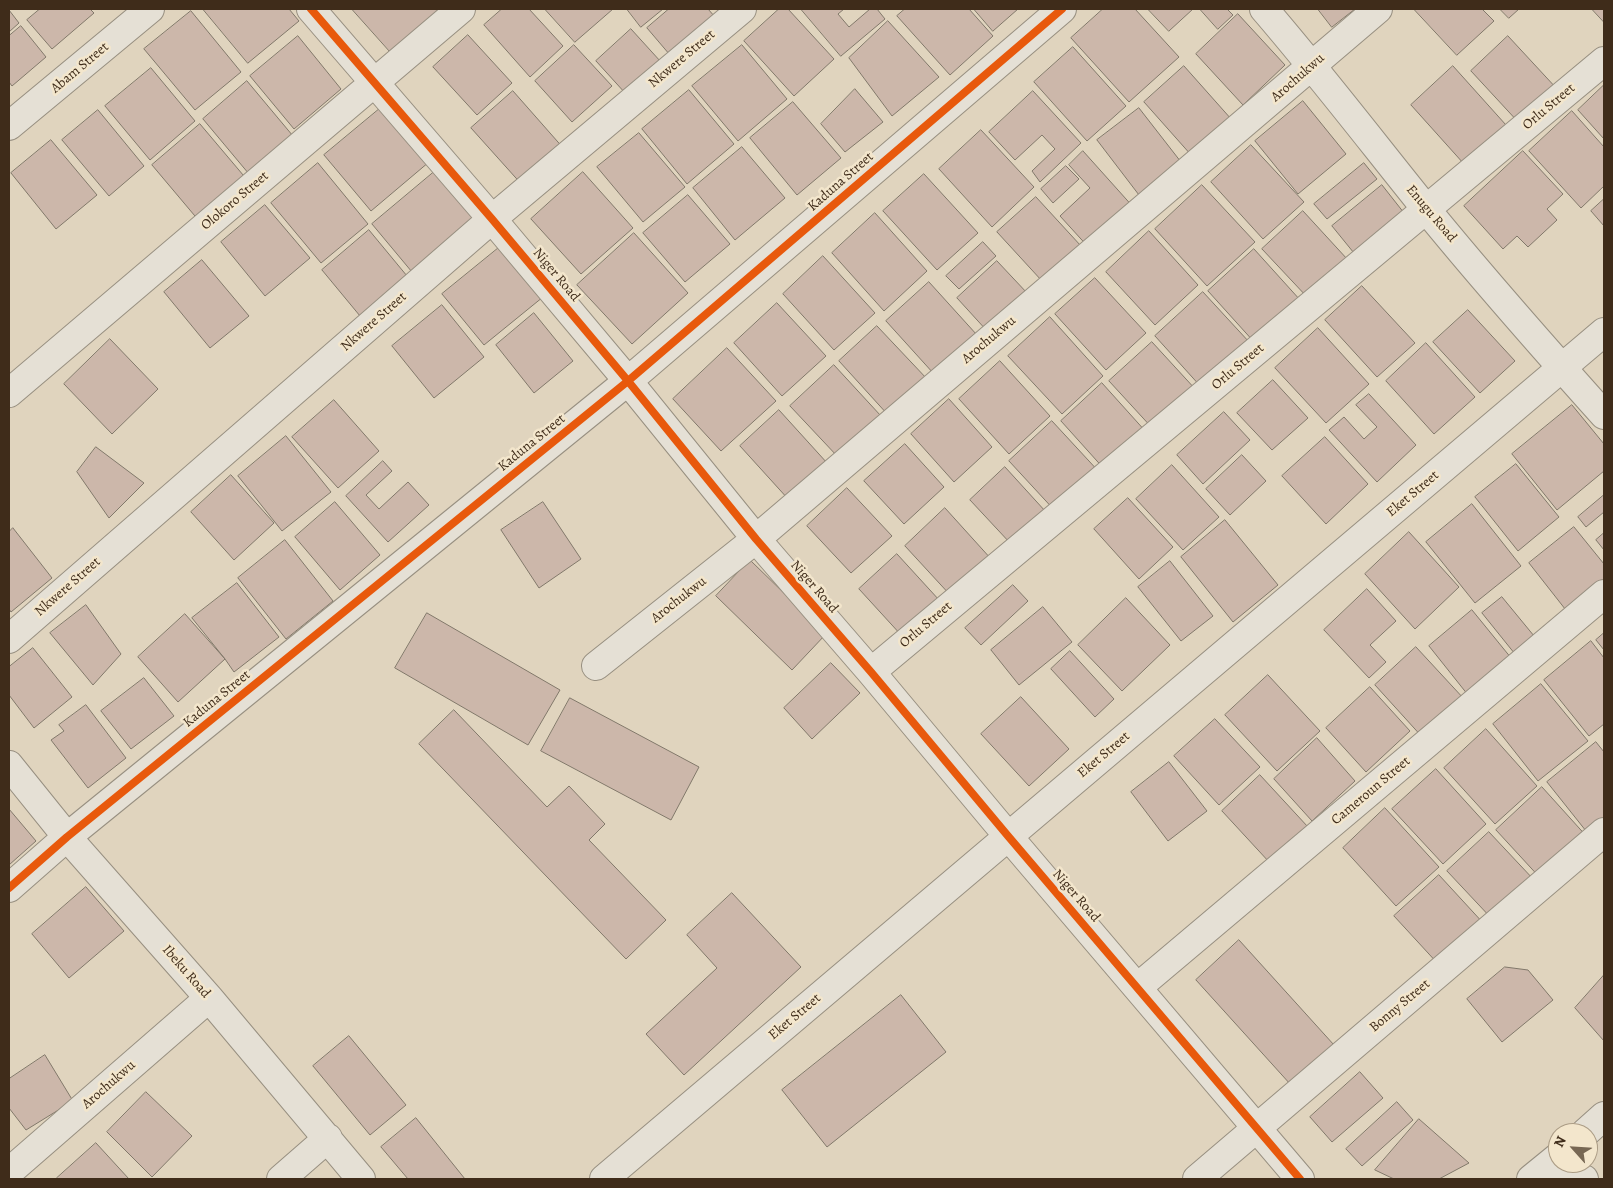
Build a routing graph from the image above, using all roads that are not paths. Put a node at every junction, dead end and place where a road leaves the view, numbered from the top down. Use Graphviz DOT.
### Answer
graph roads {
  1 [pos="150,9"];
  2 [pos="311,9"];
  3 [pos="461,9"];
  4 [pos="742,9"];
  5 [pos="1062,9"];
  6 [pos="1264,9"];
  7 [pos="1378,9"];
  8 [pos="1604,61"];
  9 [pos="1312,65"];
  10 [pos="376,82"];
  11 [pos="9,126"];
  12 [pos="1427,210"];
  13 [pos="492,219"];
  14 [pos="1604,332"];
  15 [pos="1562,368"];
  16 [pos="628,381"];
  17 [pos="9,393"];
  18 [pos="1604,415"];
  19 [pos="756,539"];
  20 [pos="1604,594"];
  21 [pos="9,639"];
  22 [pos="596,666"];
  23 [pos="871,672"];
  24 [pos="9,766"];
  25 [pos="1604,832"];
  26 [pos="1008,836"];
  27 [pos="67,838"];
  28 [pos="9,888"];
  29 [pos="1138,987"];
  30 [pos="209,998"];
  31 [pos="1256,1128"];
  32 [pos="328,1138"];
  33 [pos="1546,1167"];
  34 [pos="9,1172"];
  35 [pos="281,1179"];
  36 [pos="361,1179"];
  37 [pos="604,1179"];
  38 [pos="1197,1179"];
  39 [pos="1300,1179"];
  40 [pos="1584,1179"];
  1 -- 11 [label="street, Abam Street"];
  2 -- 10 [label="street, Niger Road"];
  3 -- 10 [label="street, Olokoro Street"];
  4 -- 13 [label="street, Nkwere Street"];
  5 -- 16 [label="street, Kaduna Street"];
  6 -- 9 [label="street, Enugu Road"];
  7 -- 9 [label="street, Arochukwu"];
  8 -- 12 [label="street, Orlu Street"];
  9 -- 12 [label="street, Enugu Road"];
  9 -- 19 [label="street, Arochukwu"];
  10 -- 13 [label="street, Niger Road"];
  10 -- 17 [label="street, Olokoro Street"];
  12 -- 15 [label="street, Enugu Road"];
  12 -- 23 [label="street, Orlu Street"];
  13 -- 16 [label="street, Niger Road"];
  13 -- 21 [label="street, Nkwere Street"];
  14 -- 15 [label="street, Eket Street"];
  15 -- 18 [label="street, Enugu Road"];
  15 -- 26 [label="street, Eket Street"];
  16 -- 19 [label="street, Niger Road"];
  16 -- 27 [label="street, Kaduna Street"];
  19 -- 22 [label="street, Arochukwu"];
  19 -- 23 [label="street, Niger Road"];
  20 -- 29 [label="street, Cameroun Street"];
  23 -- 26 [label="street, Niger Road"];
  24 -- 27 [label="street, Ibeku Road"];
  25 -- 31 [label="street, Bonny Street"];
  26 -- 29 [label="street, Niger Road"];
  26 -- 37 [label="street, Eket Street"];
  27 -- 28 [label="street, Kaduna Street"];
  27 -- 30 [label="street, Ibeku Road"];
  29 -- 31 [label="street, Niger Road"];
  30 -- 32 [label="street, Ibeku Road"];
  30 -- 34 [label="street, Arochukwu"];
  31 -- 38 [label="street, Bonny Street"];
  31 -- 39 [label="street, Niger Road"];
  32 -- 35 [label="street"];
  32 -- 36 [label="street, Ibeku Road"];
  33 -- 40 [label="street"];
}
